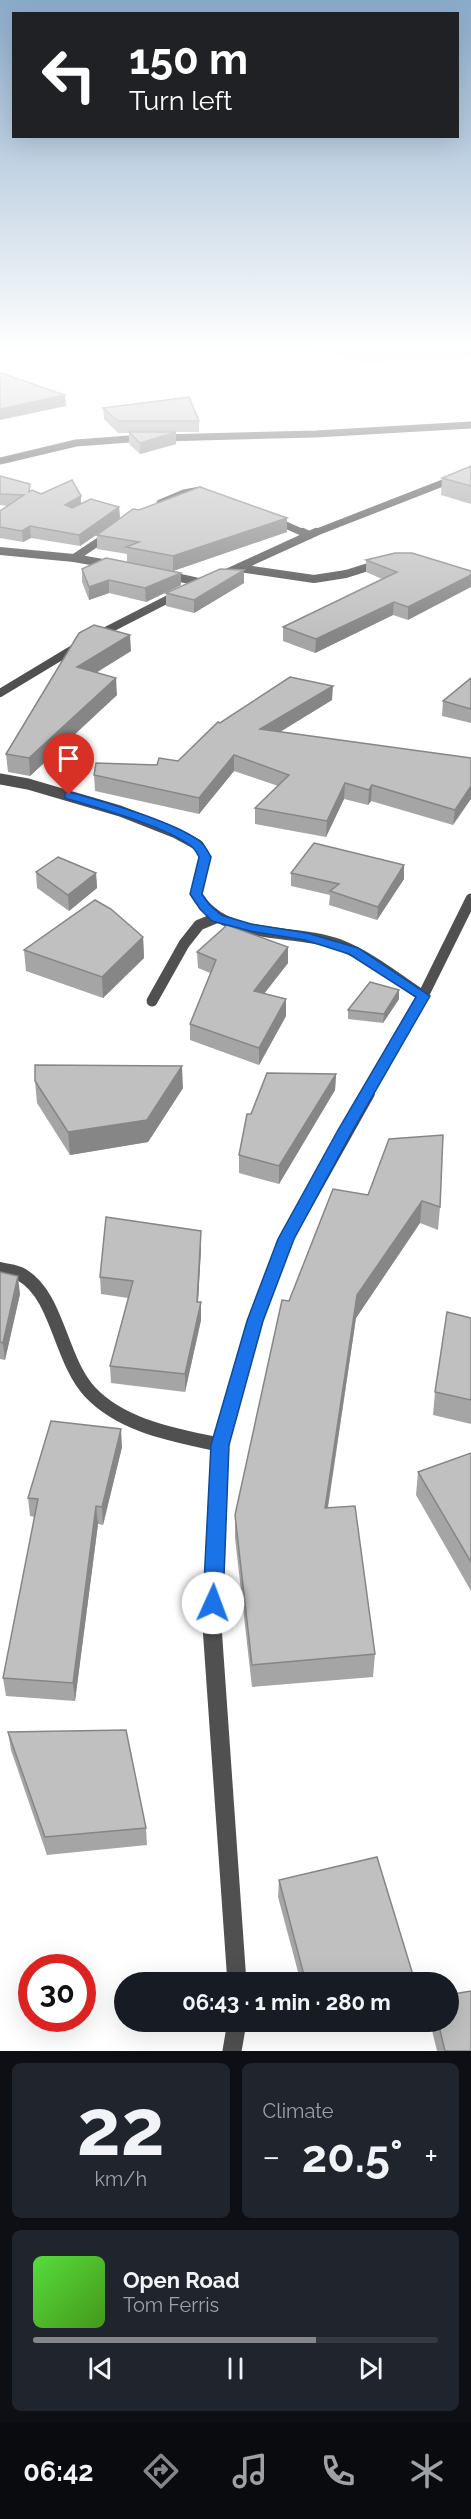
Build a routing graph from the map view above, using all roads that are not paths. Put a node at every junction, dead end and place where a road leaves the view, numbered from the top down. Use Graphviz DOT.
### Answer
graph roads {
  1 [pos="85,443"];
  2 [pos="0,461"];
  3 [pos="471,472"];
  4 [pos="212,495"];
  5 [pos="153,506"];
  6 [pos="266,517"];
  7 [pos="118,526"];
  8 [pos="309,535"];
  9 [pos="0,551"];
  10 [pos="74,558"];
  11 [pos="391,559"];
  12 [pos="122,566"];
  13 [pos="239,568"];
  14 [pos="157,573"];
  15 [pos="203,583"];
  16 [pos="0,693"];
  17 [pos="0,779"];
  18 [pos="471,899"];
  19 [pos="216,918"];
  20 [pos="423,996"];
  21 [pos="152,1001"];
  22 [pos="0,1269"];
  23 [pos="220,1445"];
  24 [pos="236,1972"];
  25 [pos="235,2032"];
  26 [pos="232,2051"];
  1 -- 2 [label="street"];
  3 -- 8 [label="street"];
  4 -- 5 [label="street"];
  6 -- 8 [label="street"];
  7 -- 10 [label="street"];
  8 -- 13 [label="street"];
  9 -- 10 [label="street"];
  10 -- 12 [label="street"];
  11 -- 13 [label="street"];
  13 -- 15 [label="street"];
  14 -- 15 [label="street"];
  15 -- 16 [label="street"];
  17 -- 19 [label="street"];
  18 -- 20 [label="street"];
  19 -- 20 [label="street"];
  19 -- 21 [label="street"];
  20 -- 23 [label="street"];
  22 -- 23 [label="street"];
  23 -- 24 [label="street"];
  25 -- 26 [label="street"];
}
